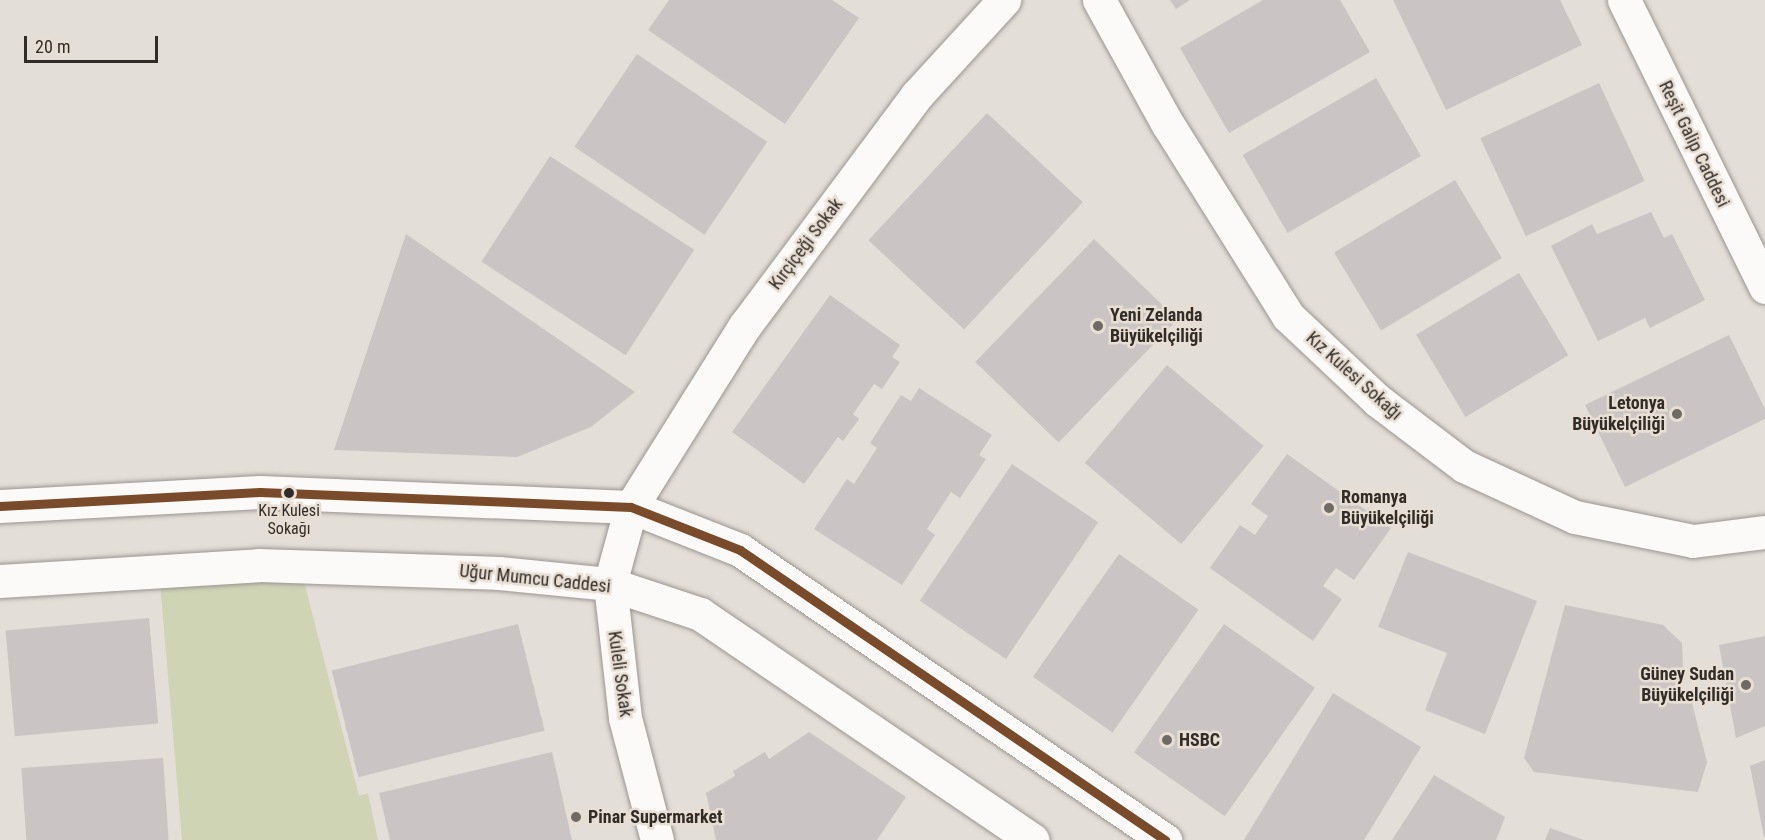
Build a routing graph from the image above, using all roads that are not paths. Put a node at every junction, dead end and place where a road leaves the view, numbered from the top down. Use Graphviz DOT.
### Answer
graph roads {
  1 [pos="1004,0"];
  2 [pos="1099,0"];
  3 [pos="1624,0"];
  4 [pos="1765,287"];
  5 [pos="0,506"];
  6 [pos="631,507"];
  7 [pos="1765,532"];
  8 [pos="0,581"];
  9 [pos="609,584"];
  10 [pos="657,840"];
  11 [pos="1033,840"];
  12 [pos="1165,840"];
  1 -- 6 [label="main road, Kırçiçeği Sokak"];
  2 -- 7 [label="main road, Kız Kulesi Sokağı"];
  3 -- 4 [label="main road, Reşit Galip Caddesi"];
  5 -- 6 [label="main road"];
  6 -- 9 [label="main road, Kuleli Sokak"];
  6 -- 12 [label="main road"];
  8 -- 9 [label="main road, Uğur Mumcu Caddesi"];
  9 -- 10 [label="main road, Kuleli Sokak"];
  9 -- 11 [label="main road, Uğur Mumcu Caddesi"];
}
